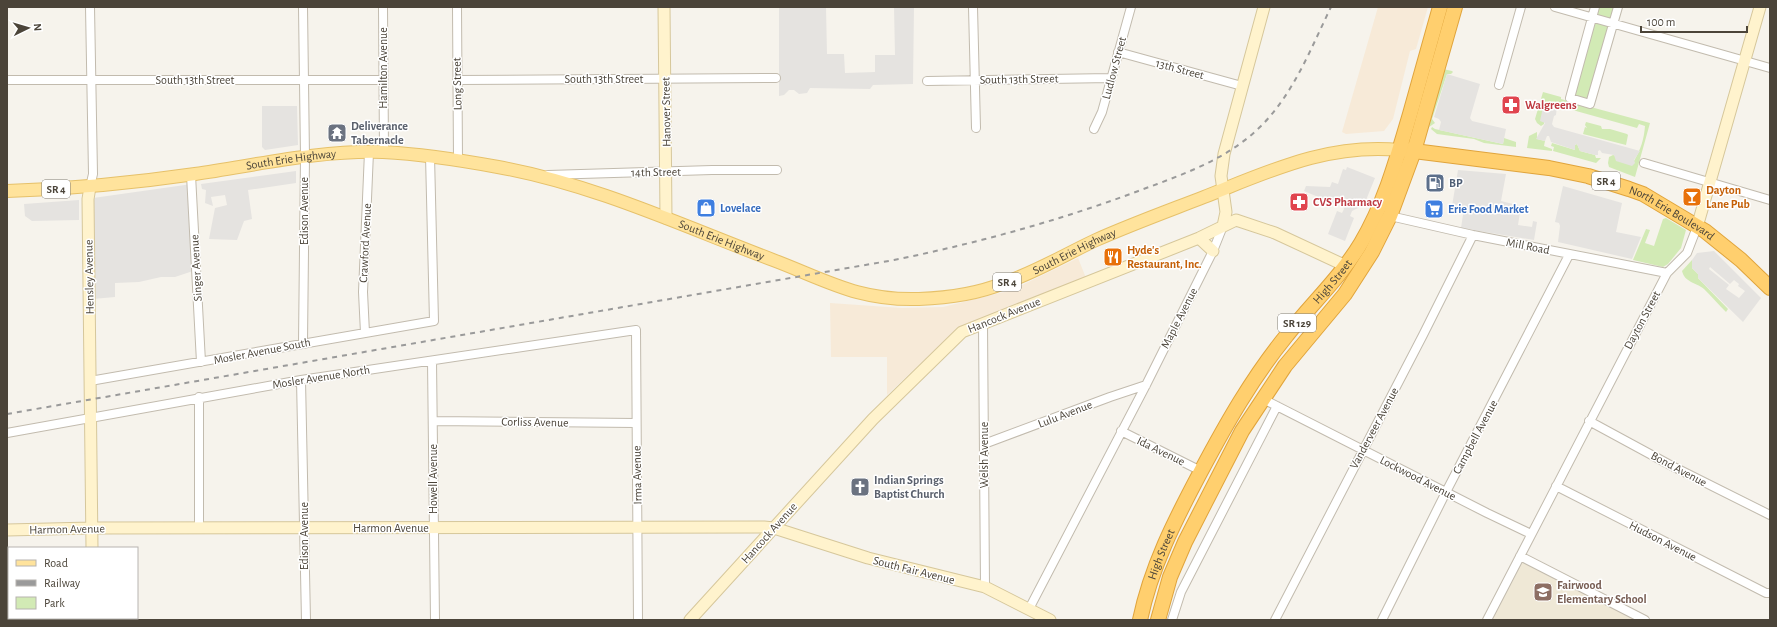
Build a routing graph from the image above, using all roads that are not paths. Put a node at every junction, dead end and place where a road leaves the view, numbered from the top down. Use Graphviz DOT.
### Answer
graph roads {
  1 [pos="90,7"];
  2 [pos="303,7"];
  3 [pos="383,7"];
  4 [pos="457,7"];
  5 [pos="664,7"];
  6 [pos="973,7"];
  7 [pos="1131,7"];
  8 [pos="1264,7"];
  9 [pos="1440,7"];
  10 [pos="1455,7"];
  11 [pos="1521,7"];
  12 [pos="1555,7"];
  13 [pos="1595,7"];
  14 [pos="1618,7"];
  15 [pos="1760,7"];
  16 [pos="1593,17"];
  17 [pos="1614,23"];
  18 [pos="1118,52"];
  19 [pos="1744,61"];
  20 [pos="1770,68"];
  21 [pos="665,78"];
  22 [pos="776,78"];
  23 [pos="1112,78"];
  24 [pos="7,80"];
  25 [pos="304,80"];
  26 [pos="382,80"];
  27 [pos="457,80"];
  28 [pos="974,80"];
  29 [pos="92,81"];
  30 [pos="927,81"];
  31 [pos="1499,85"];
  32 [pos="1242,86"];
  33 [pos="976,128"];
  34 [pos="1094,129"];
  35 [pos="1407,151"];
  36 [pos="369,152"];
  37 [pos="384,152"];
  38 [pos="430,156"];
  39 [pos="304,157"];
  40 [pos="458,160"];
  41 [pos="1644,163"];
  42 [pos="777,170"];
  43 [pos="667,172"];
  44 [pos="192,175"];
  45 [pos="536,176"];
  46 [pos="1709,182"];
  47 [pos="90,187"];
  48 [pos="1223,190"];
  49 [pos="7,191"];
  50 [pos="1770,200"];
  51 [pos="1390,216"];
  52 [pos="666,218"];
  53 [pos="1223,226"];
  54 [pos="1698,227"];
  55 [pos="1473,235"];
  56 [pos="1200,238"];
  57 [pos="1213,251"];
  58 [pos="1569,254"];
  59 [pos="1346,266"];
  60 [pos="1666,273"];
  61 [pos="1770,288"];
  62 [pos="983,324"];
  63 [pos="636,330"];
  64 [pos="365,333"];
  65 [pos="303,343"];
  66 [pos="432,361"];
  67 [pos="201,362"];
  68 [pos="301,380"];
  69 [pos="90,381"];
  70 [pos="1146,385"];
  71 [pos="199,397"];
  72 [pos="1263,399"];
  73 [pos="1278,406"];
  74 [pos="90,417"];
  75 [pos="1589,420"];
  76 [pos="433,421"];
  77 [pos="636,423"];
  78 [pos="1121,431"];
  79 [pos="7,433"];
  80 [pos="984,444"];
  81 [pos="1363,450"];
  82 [pos="1201,471"];
  83 [pos="1556,486"];
  84 [pos="1446,492"];
  85 [pos="1770,515"];
  86 [pos="91,528"];
  87 [pos="305,528"];
  88 [pos="434,528"];
  89 [pos="637,528"];
  90 [pos="774,528"];
  91 [pos="200,529"];
  92 [pos="7,530"];
  93 [pos="1531,534"];
  94 [pos="92,547"];
  95 [pos="1520,556"];
  96 [pos="985,587"];
  97 [pos="1770,593"];
  98 [pos="1029,609"];
  99 [pos="306,620"];
  100 [pos="435,620"];
  101 [pos="638,620"];
  102 [pos="690,620"];
  103 [pos="1050,620"];
  104 [pos="1140,620"];
  105 [pos="1158,620"];
  106 [pos="1172,620"];
  107 [pos="1274,620"];
  108 [pos="1382,620"];
  109 [pos="1487,620"];
  110 [pos="1645,620"];
  1 -- 29 [label="street, Hensley Avenue"];
  2 -- 25 [label="street, Edison Avenue"];
  3 -- 26 [label="street, Hamilton Avenue"];
  4 -- 27 [label="street, Long Street"];
  5 -- 21 [label="street, Hanover Street"];
  6 -- 28 [label="street"];
  7 -- 18 [label="street, Ludlow Street"];
  8 -- 32 [label="street, Maple Avenue"];
  9 -- 35 [label="highway, High Street / SR 129"];
  10 -- 35 [label="highway, High Street / SR 129"];
  11 -- 31 [label="street"];
  12 -- 16 [label="street"];
  13 -- 16 [label="street"];
  14 -- 17 [label="street"];
  15 -- 19 [label="street, Dayton Street"];
  16 -- 17 [label="street"];
  16 -- 17 [label="street"];
  17 -- 19 [label="street"];
  18 -- 23 [label="street, Ludlow Street"];
  18 -- 32 [label="street, 13th Street"];
  19 -- 20 [label="street"];
  19 -- 46 [label="street, Dayton Street"];
  21 -- 22 [label="street, South 13th Street"];
  21 -- 27 [label="street, South 13th Street"];
  21 -- 43 [label="street, Hanover Street"];
  23 -- 28 [label="street, South 13th Street"];
  23 -- 34 [label="street, Ludlow Street"];
  24 -- 29 [label="street, South 13th Street"];
  25 -- 26 [label="street, South 13th Street"];
  25 -- 29 [label="street, South 13th Street"];
  25 -- 39 [label="street, Edison Avenue"];
  26 -- 37 [label="street, Hamilton Avenue"];
  27 -- 40 [label="street, Long Street"];
  28 -- 30 [label="street, South 13th Street"];
  28 -- 33 [label="street"];
  29 -- 47 [label="street, Hensley Avenue"];
  32 -- 48 [label="street, Maple Avenue"];
  35 -- 48 [label="main road, South Erie Highway / SR 4"];
  35 -- 51 [label="highway, High Street / SR 129"];
  35 -- 54 [label="highway, North Erie Boulevard / SR 4"];
  35 -- 59 [label="highway, High Street / SR 129"];
  36 -- 37 [label="main road, South Erie Highway / SR 4"];
  36 -- 39 [label="main road, South Erie Highway / SR 4"];
  36 -- 64 [label="street, Crawford Avenue"];
  37 -- 38 [label="main road, South Erie Highway / SR 4"];
  38 -- 40 [label="main road, South Erie Highway / SR 4"];
  38 -- 64 [label="street, Mosler Avenue South"];
  39 -- 44 [label="main road, South Erie Highway / SR 4"];
  39 -- 65 [label="street, Edison Avenue"];
  40 -- 45 [label="main road, South Erie Highway / SR 4"];
  41 -- 46 [label="street"];
  42 -- 43 [label="street, 14th Street"];
  43 -- 45 [label="street, 14th Street"];
  43 -- 52 [label="street, Hanover Street"];
  44 -- 47 [label="main road, South Erie Highway / SR 4"];
  44 -- 67 [label="street, Singer Avenue"];
  45 -- 52 [label="main road, South Erie Highway / SR 4"];
  46 -- 50 [label="street"];
  46 -- 54 [label="street, Dayton Street"];
  47 -- 49 [label="main road, South Erie Highway / SR 4"];
  47 -- 69 [label="street, Hensley Avenue"];
  48 -- 52 [label="main road, South Erie Highway / SR 4"];
  48 -- 53 [label="street, Maple Avenue"];
  51 -- 55 [label="street, Mill Road"];
  51 -- 72 [label="highway, High Street / SR 129"];
  53 -- 56 [label="street, Hancock Avenue"];
  53 -- 57 [label="street, Maple Avenue"];
  53 -- 59 [label="street, Hancock Avenue"];
  54 -- 60 [label="street, Dayton Street"];
  54 -- 61 [label="highway, North Erie Boulevard / SR 4"];
  55 -- 58 [label="street, Mill Road"];
  55 -- 81 [label="street, Vanderveer Avenue"];
  56 -- 57 [label="street"];
  56 -- 62 [label="street, Hancock Avenue"];
  57 -- 70 [label="street, Maple Avenue"];
  58 -- 60 [label="street, Mill Road"];
  58 -- 84 [label="street, Campbell Avenue"];
  59 -- 82 [label="highway, High Street / SR 129"];
  60 -- 75 [label="street, Dayton Street"];
  62 -- 80 [label="street, Welsh Avenue"];
  62 -- 90 [label="street, Hancock Avenue"];
  63 -- 66 [label="street, Mosler Avenue North"];
  63 -- 77 [label="street, Irma Avenue"];
  64 -- 65 [label="street, Mosler Avenue South"];
  65 -- 67 [label="street, Mosler Avenue South"];
  66 -- 68 [label="street, Mosler Avenue North"];
  66 -- 76 [label="street, Howell Avenue"];
  67 -- 69 [label="street, Mosler Avenue South"];
  68 -- 71 [label="street, Mosler Avenue North"];
  68 -- 87 [label="street, Edison Avenue"];
  69 -- 74 [label="street, Hensley Avenue"];
  70 -- 78 [label="street, Maple Avenue"];
  70 -- 80 [label="street, Lulu Avenue"];
  71 -- 74 [label="street, Mosler Avenue North"];
  71 -- 91 [label="street"];
  72 -- 73 [label="street, Lockwood Avenue"];
  72 -- 105 [label="highway, High Street / SR 129"];
  73 -- 81 [label="street, Lockwood Avenue"];
  73 -- 106 [label="street"];
  74 -- 79 [label="street, Mosler Avenue North"];
  74 -- 86 [label="street, Hensley Avenue"];
  75 -- 83 [label="street, Dayton Street"];
  75 -- 85 [label="street, Bond Avenue"];
  76 -- 77 [label="street, Corliss Avenue"];
  76 -- 88 [label="street, Howell Avenue"];
  77 -- 89 [label="street, Irma Avenue"];
  78 -- 82 [label="street, Ida Avenue"];
  78 -- 98 [label="street, Maple Avenue"];
  80 -- 96 [label="street, Welsh Avenue"];
  81 -- 84 [label="street, Lockwood Avenue"];
  81 -- 107 [label="street, Vanderveer Avenue"];
  82 -- 104 [label="highway, High Street / SR 129"];
  83 -- 93 [label="street, Dayton Street"];
  83 -- 97 [label="street, Hudson Avenue"];
  84 -- 93 [label="street, Lockwood Avenue"];
  84 -- 108 [label="street, Campbell Avenue"];
  86 -- 91 [label="street, Harmon Avenue"];
  86 -- 92 [label="street, Harmon Avenue"];
  86 -- 94 [label="street, Hensley Avenue"];
  87 -- 88 [label="street, Harmon Avenue"];
  87 -- 91 [label="street, Harmon Avenue"];
  87 -- 99 [label="street, Edison Avenue"];
  88 -- 89 [label="street, Harmon Avenue"];
  88 -- 100 [label="street, Howell Avenue"];
  89 -- 90 [label="street, Harmon Avenue"];
  89 -- 101 [label="street, Irma Avenue"];
  90 -- 96 [label="street, South Fair Avenue"];
  90 -- 102 [label="street, Hancock Avenue"];
  93 -- 95 [label="street, Dayton Street"];
  95 -- 109 [label="street, Dayton Street"];
  95 -- 110 [label="street"];
  96 -- 98 [label="street, South Fair Avenue"];
  98 -- 103 [label="street, South Fair Avenue"];
}
